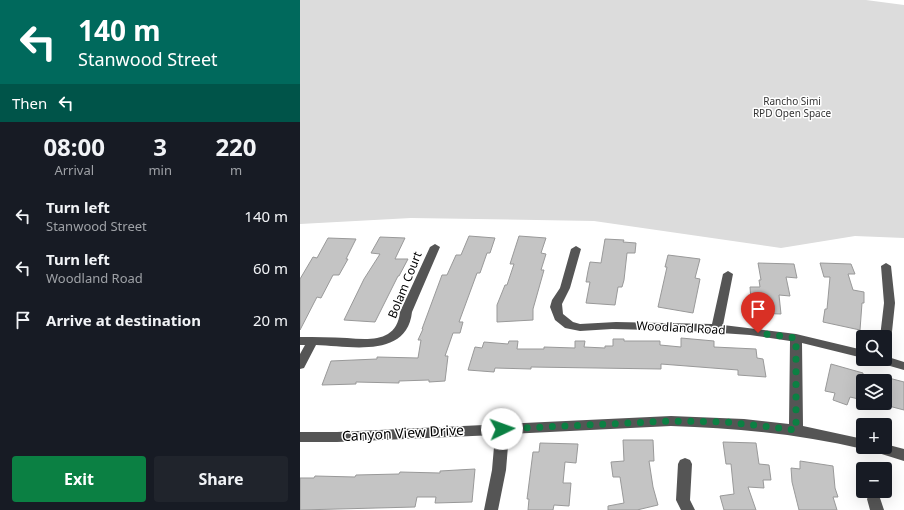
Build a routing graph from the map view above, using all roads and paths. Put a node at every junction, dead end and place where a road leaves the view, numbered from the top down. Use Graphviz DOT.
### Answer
graph roads {
  1 [pos="435,247"];
  2 [pos="576,249"];
  3 [pos="886,266"];
  4 [pos="728,274"];
  5 [pos="717,329"];
  6 [pos="887,330"];
  7 [pos="796,338"];
  8 [pos="306,341"];
  9 [pos="856,352"];
  10 [pos="892,362"];
  11 [pos="300,365"];
  12 [pos="904,366"];
  13 [pos="502,429"];
  14 [pos="796,430"];
  15 [pos="300,437"];
  16 [pos="856,443"];
  17 [pos="892,451"];
  18 [pos="904,455"];
  19 [pos="685,464"];
  20 [pos="491,510"];
  21 [pos="688,510"];
  1 -- 8 [label="street, Bolam Court"];
  2 -- 5 [label="street, Woodland Road"];
  3 -- 6 [label="street"];
  4 -- 5 [label="street"];
  5 -- 7 [label="street, Woodland Road"];
  7 -- 9 [label="street, Woodland Road"];
  7 -- 14 [label="street"];
  8 -- 11 [label="street"];
  10 -- 12 [label="street"];
  13 -- 14 [label="street, Canyon View Drive"];
  13 -- 15 [label="street, Canyon View Drive"];
  13 -- 20 [label="street"];
  14 -- 16 [label="street, Canyon View Drive"];
  17 -- 18 [label="street"];
  19 -- 21 [label="street"];
}
